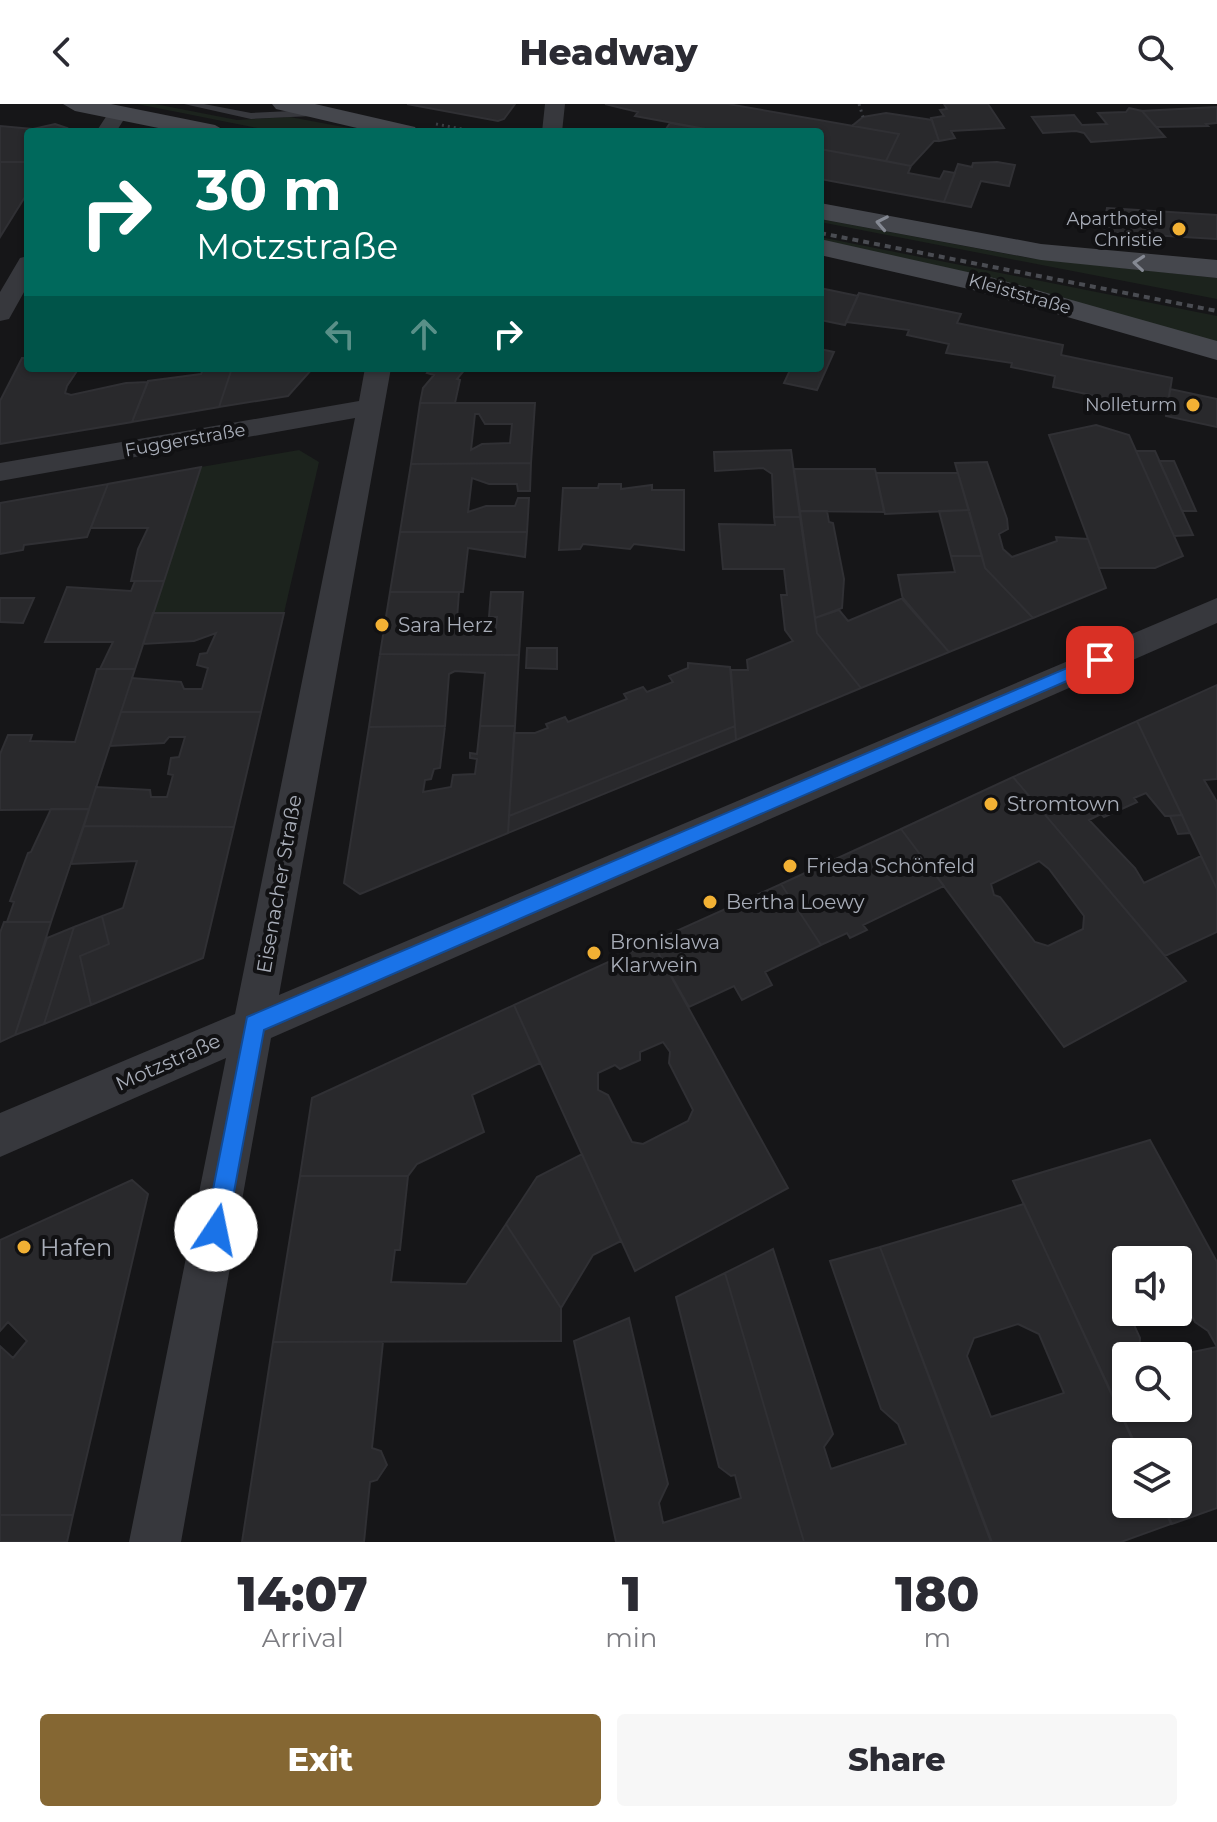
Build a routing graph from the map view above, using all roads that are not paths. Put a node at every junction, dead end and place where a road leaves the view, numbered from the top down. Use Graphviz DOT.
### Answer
graph roads {
  1 [pos="75,104"];
  2 [pos="189,104"];
  3 [pos="284,104"];
  4 [pos="555,104"];
  5 [pos="312,113"];
  6 [pos="118,116"];
  7 [pos="191,128"];
  8 [pos="386,128"];
  9 [pos="552,128"];
  10 [pos="824,212"];
  11 [pos="824,248"];
  12 [pos="1217,269"];
  13 [pos="24,270"];
  14 [pos="0,314"];
  15 [pos="1217,351"];
  16 [pos="377,372"];
  17 [pos="370,407"];
  18 [pos="0,472"];
  19 [pos="1217,610"];
  20 [pos="254,1024"];
  21 [pos="0,1135"];
  22 [pos="155,1542"];
  1 -- 6 [label="main road"];
  2 -- 5 [label="lane"];
  3 -- 5 [label="main road"];
  4 -- 9 [label="street"];
  5 -- 8 [label="main road"];
  6 -- 7 [label="main road"];
  12 -- 10 [label="main road, Kleiststraße, one-way"];
  11 -- 15 [label="main road, Kleiststraße"];
  13 -- 14 [label="street"];
  16 -- 17 [label="street, Eisenacher Straße"];
  17 -- 18 [label="street, Fuggerstraße"];
  17 -- 20 [label="street, Eisenacher Straße"];
  19 -- 20 [label="street, Motzstraße"];
  20 -- 21 [label="street, Motzstraße"];
  20 -- 22 [label="street, Eisenacher Straße"];
}
